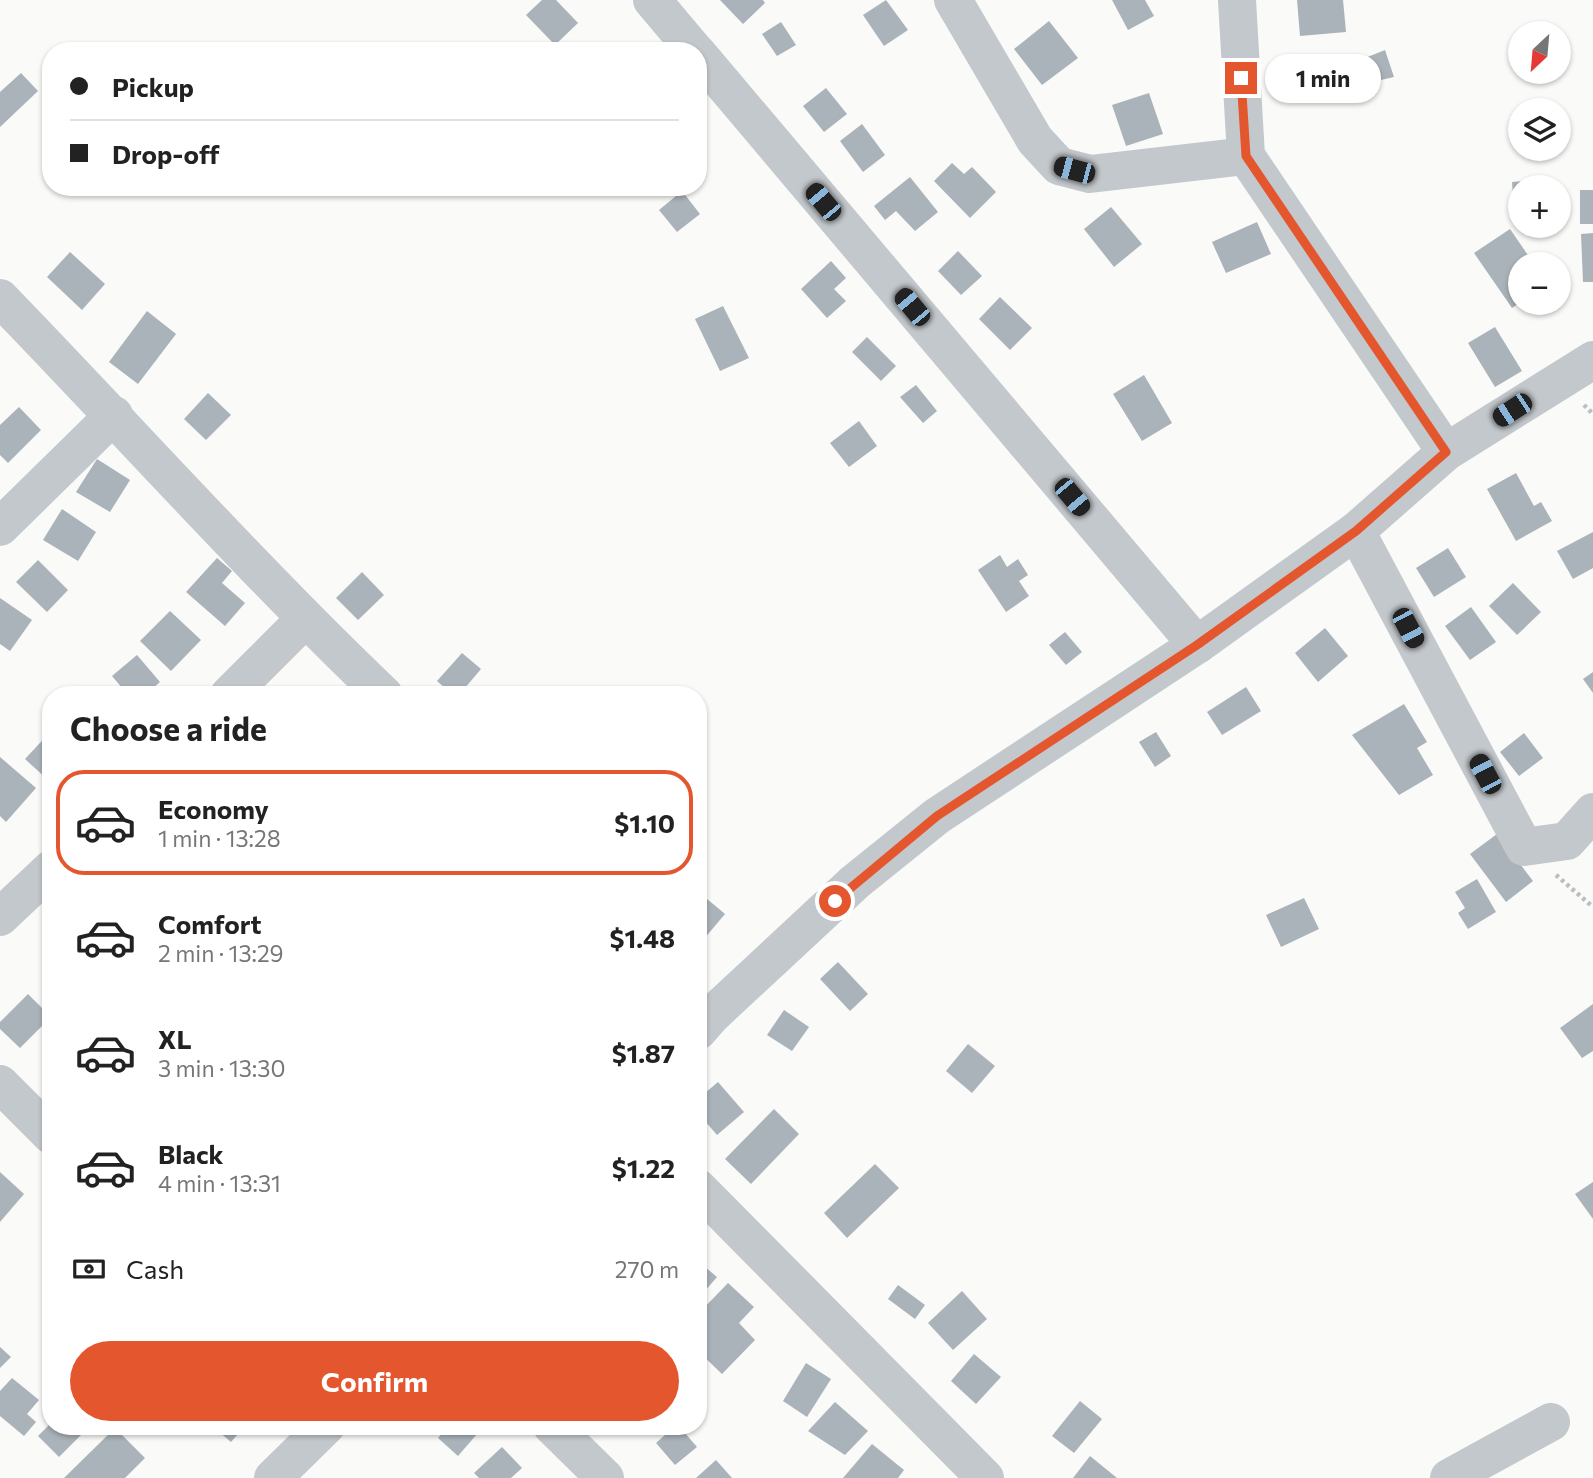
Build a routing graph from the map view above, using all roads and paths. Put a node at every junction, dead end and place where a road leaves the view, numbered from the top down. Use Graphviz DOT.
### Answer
graph roads {
  1 [pos="652,0"];
  2 [pos="953,0"];
  3 [pos="1237,0"];
  4 [pos="688,42"];
  5 [pos="707,64"];
  6 [pos="1246,156"];
  7 [pos="0,298"];
  8 [pos="1593,360"];
  9 [pos="114,415"];
  10 [pos="1446,452"];
  11 [pos="0,527"];
  12 [pos="1356,531"];
  13 [pos="305,619"];
  14 [pos="1197,645"];
  15 [pos="238,686"];
  16 [pos="375,686"];
  17 [pos="1593,813"];
  18 [pos="42,877"];
  19 [pos="0,917"];
  20 [pos="707,1012"];
  21 [pos="0,1084"];
  22 [pos="42,1126"];
  23 [pos="707,1197"];
  24 [pos="1551,1422"];
  25 [pos="317,1435"];
  26 [pos="561,1435"];
  27 [pos="273,1478"];
  28 [pos="605,1478"];
  29 [pos="985,1478"];
  30 [pos="1449,1478"];
  1 -- 4 [label="street"];
  2 -- 6 [label="street"];
  3 -- 6 [label="street"];
  5 -- 14 [label="street"];
  6 -- 10 [label="street"];
  7 -- 9 [label="street"];
  8 -- 10 [label="street"];
  9 -- 11 [label="street"];
  9 -- 13 [label="street"];
  10 -- 12 [label="street"];
  12 -- 14 [label="street"];
  12 -- 17 [label="street"];
  13 -- 15 [label="street"];
  13 -- 16 [label="street"];
  14 -- 20 [label="street"];
  18 -- 19 [label="street"];
  21 -- 22 [label="street"];
  23 -- 29 [label="street"];
  24 -- 30 [label="street"];
  25 -- 27 [label="street"];
  26 -- 28 [label="street"];
}
